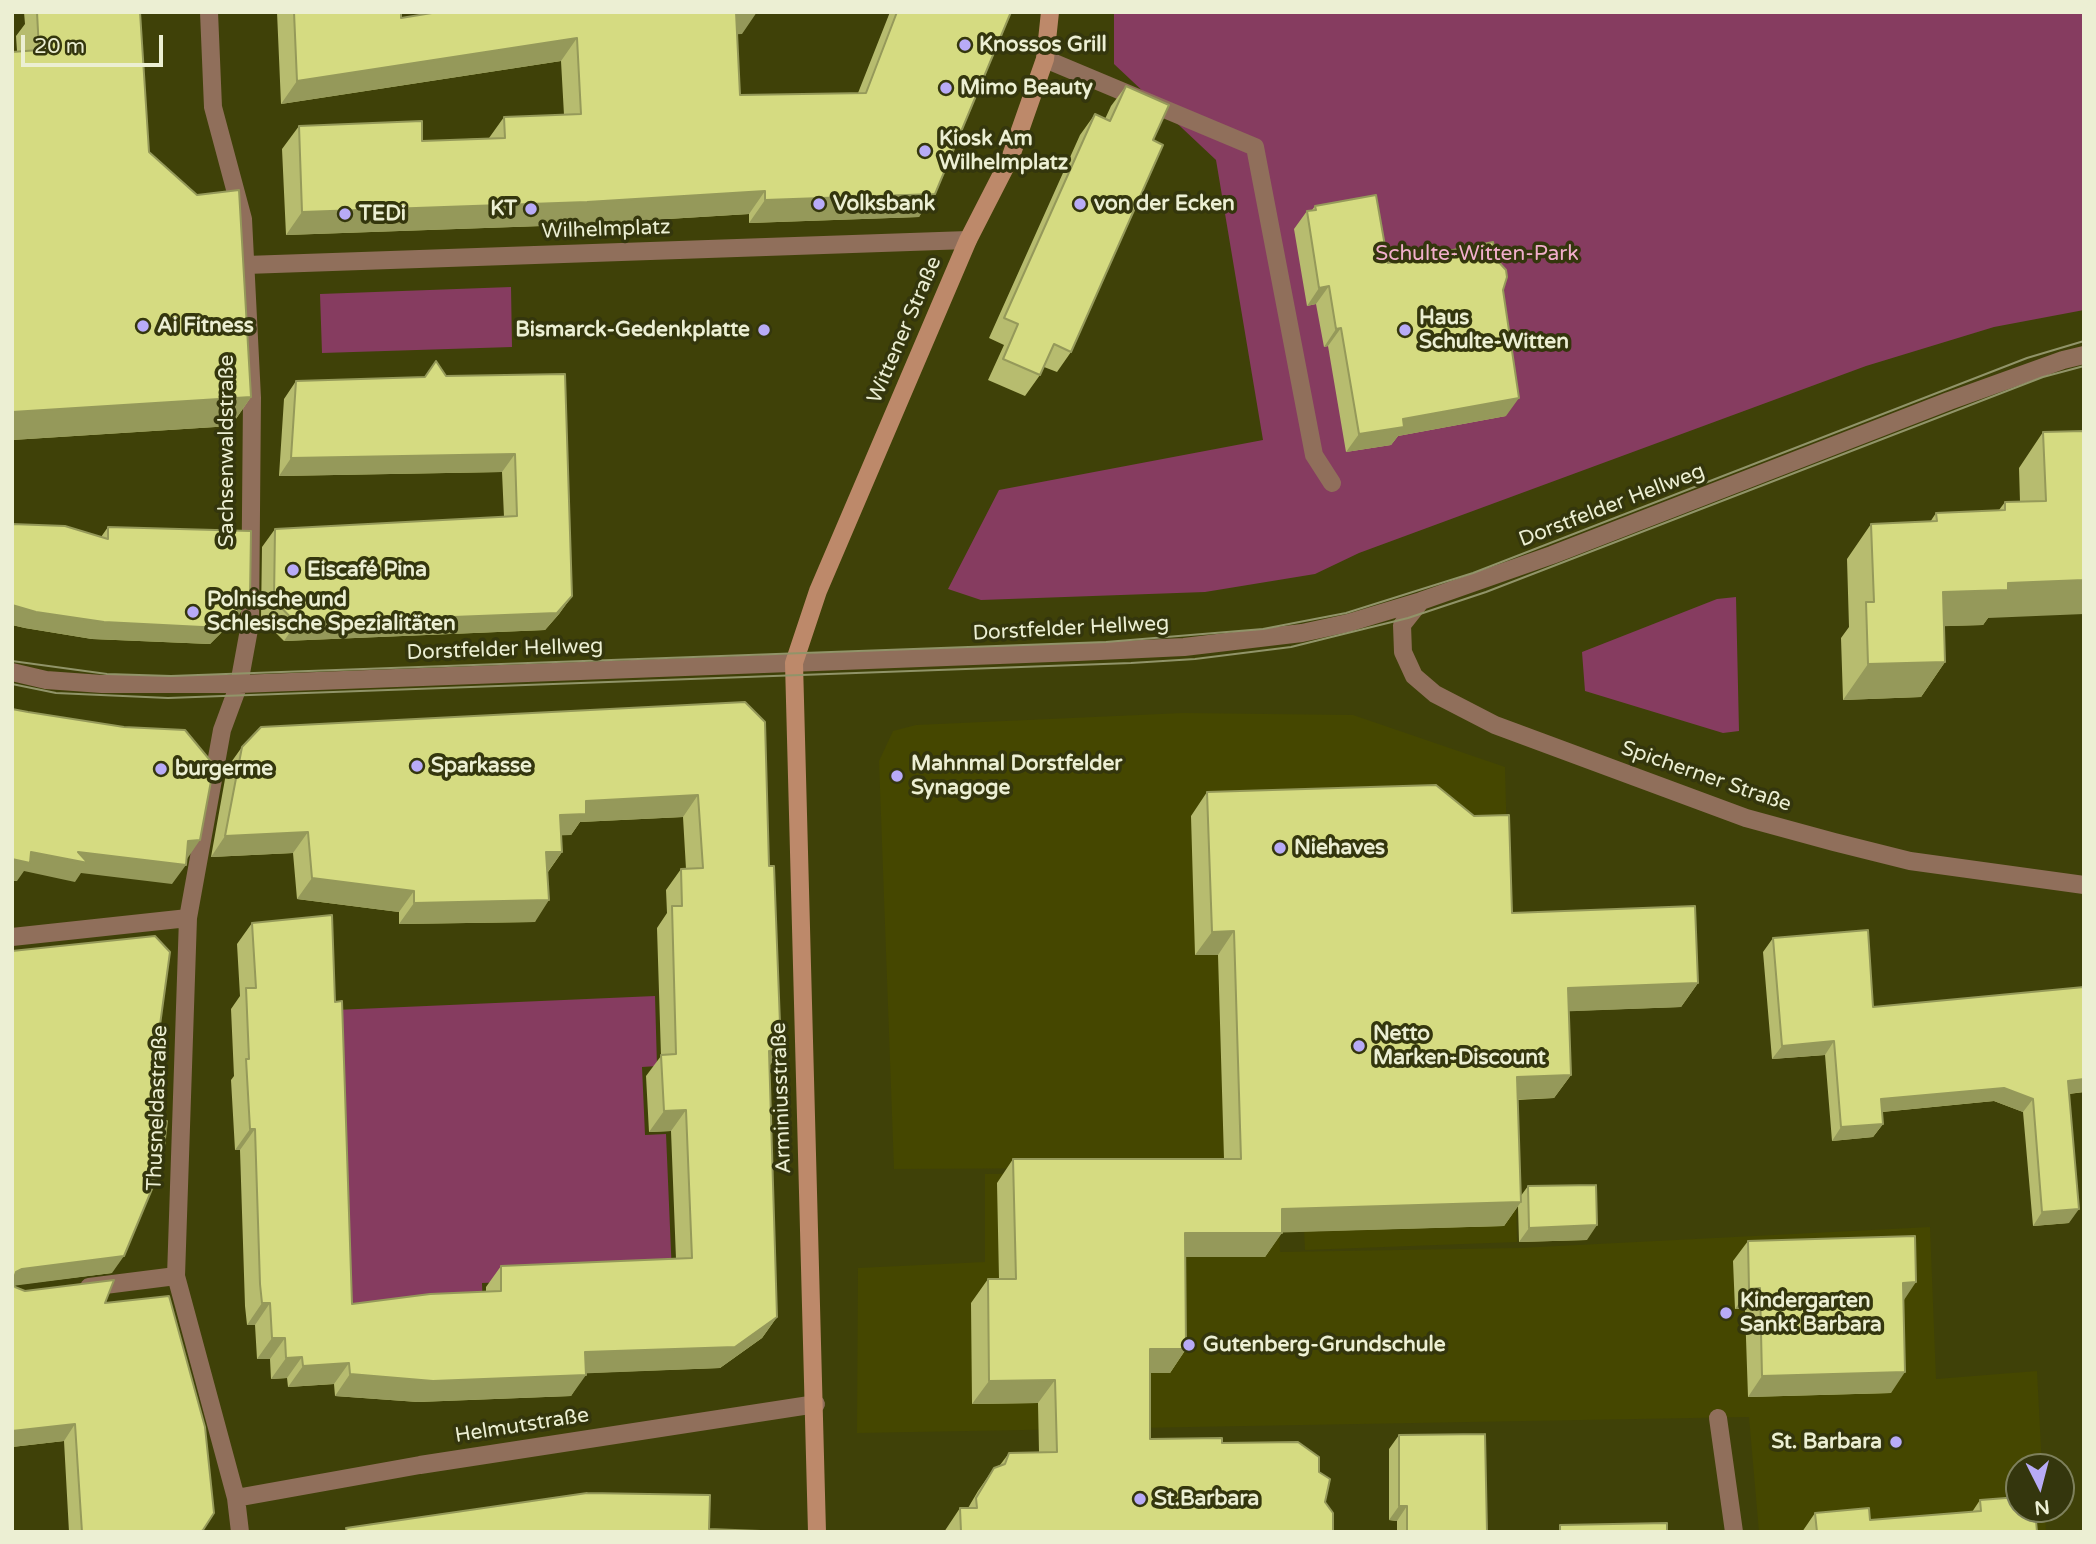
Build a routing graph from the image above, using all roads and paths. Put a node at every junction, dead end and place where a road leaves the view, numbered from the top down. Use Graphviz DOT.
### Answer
graph roads {
  1 [pos="209,12"];
  2 [pos="1049,12"];
  3 [pos="1045,59"];
  4 [pos="968,240"];
  5 [pos="246,265"];
  6 [pos="2084,355"];
  7 [pos="1332,483"];
  8 [pos="1421,601"];
  9 [pos="794,663"];
  10 [pos="12,672"];
  11 [pos="239,684"];
  12 [pos="2084,885"];
  13 [pos="188,918"];
  14 [pos="12,937"];
  15 [pos="176,1276"];
  16 [pos="76,1289"];
  17 [pos="816,1404"];
  18 [pos="1718,1418"];
  19 [pos="236,1498"];
  20 [pos="240,1532"];
  21 [pos="817,1532"];
  22 [pos="1734,1532"];
  1 -- 5 [label="street, Sachsenwaldstraße"];
  2 -- 3 [label="main road, Wittener Straße"];
  3 -- 4 [label="main road, Wittener Straße"];
  3 -- 7 [label="street"];
  4 -- 5 [label="street, Wilhelmplatz"];
  4 -- 9 [label="main road, Wittener Straße"];
  5 -- 11 [label="street, Sachsenwaldstraße"];
  6 -- 8 [label="street, Dorstfelder Hellweg"];
  8 -- 9 [label="street, Dorstfelder Hellweg"];
  8 -- 12 [label="street, Spicherner Straße"];
  9 -- 11 [label="street, Dorstfelder Hellweg"];
  9 -- 17 [label="main road, Arminiusstraße"];
  10 -- 11 [label="street, Dorstfelder Hellweg"];
  11 -- 13 [label="street, Thusneldastraße"];
  13 -- 14 [label="street"];
  13 -- 15 [label="street, Thusneldastraße"];
  15 -- 16 [label="street"];
  15 -- 19 [label="street, Thusneldastraße"];
  17 -- 19 [label="street, Helmutstraße"];
  17 -- 21 [label="main road, Arminiusstraße"];
  18 -- 22 [label="street"];
  19 -- 20 [label="street, Thusneldastraße"];
}
